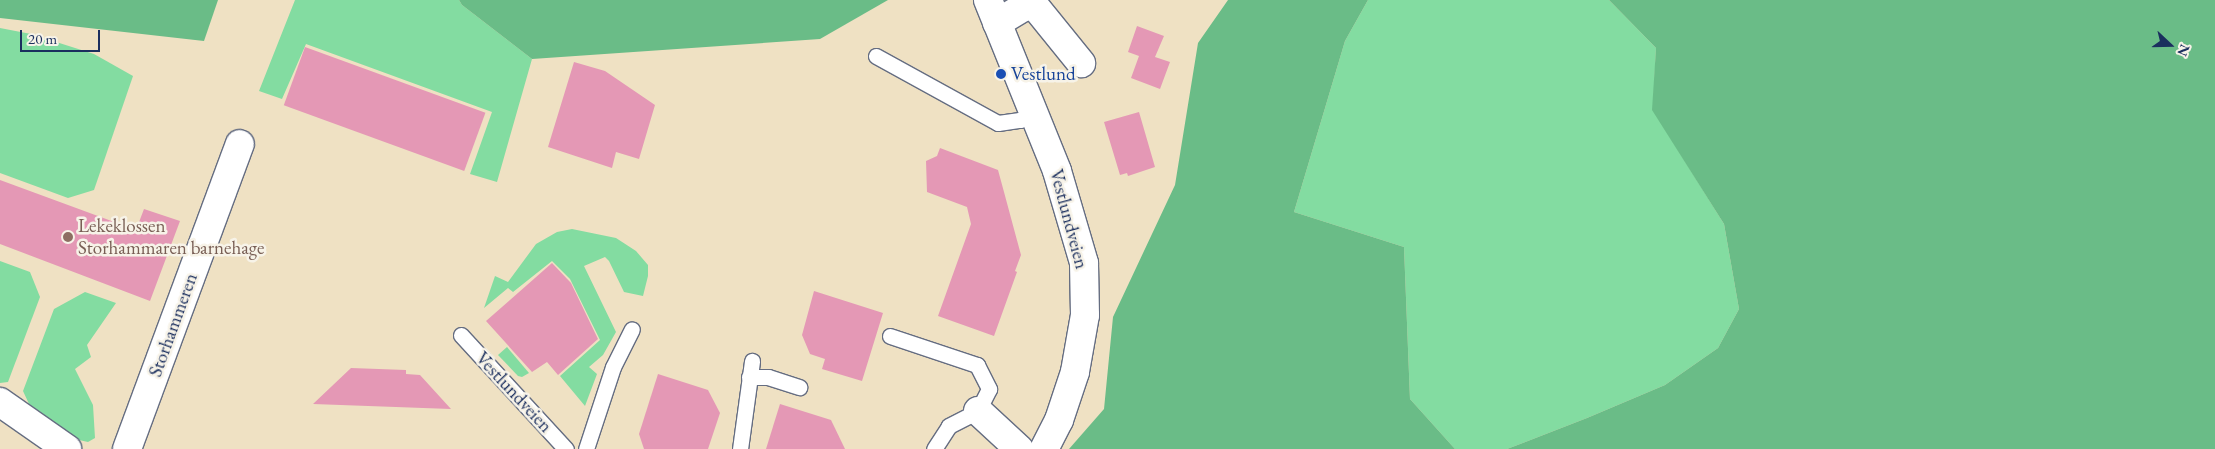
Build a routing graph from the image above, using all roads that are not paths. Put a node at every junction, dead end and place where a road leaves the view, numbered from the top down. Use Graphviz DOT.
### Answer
graph roads {
  1 [pos="992,12"];
  2 [pos="876,56"];
  3 [pos="1081,63"];
  4 [pos="1034,114"];
  5 [pos="240,144"];
  6 [pos="632,329"];
  7 [pos="461,335"];
  8 [pos="890,336"];
  9 [pos="752,361"];
  10 [pos="749,377"];
  11 [pos="798,386"];
  12 [pos="0,402"];
  13 [pos="978,411"];
  14 [pos="67,449"];
  15 [pos="128,449"];
  16 [pos="566,449"];
  17 [pos="586,449"];
  18 [pos="740,449"];
  19 [pos="934,449"];
  20 [pos="1019,449"];
  21 [pos="1044,449"];
  1 -- 3 [label="street, Vestlundveien"];
  1 -- 4 [label="street, Vestlundveien"];
  2 -- 4 [label="lane"];
  4 -- 21 [label="street, Vestlundveien"];
  5 -- 15 [label="street, Storhammeren"];
  6 -- 17 [label="lane"];
  7 -- 16 [label="lane, Vestlundveien"];
  8 -- 13 [label="lane"];
  9 -- 10 [label="lane"];
  10 -- 11 [label="lane"];
  10 -- 18 [label="lane"];
  12 -- 14 [label="street"];
  13 -- 19 [label="lane"];
  13 -- 20 [label="street"];
}
